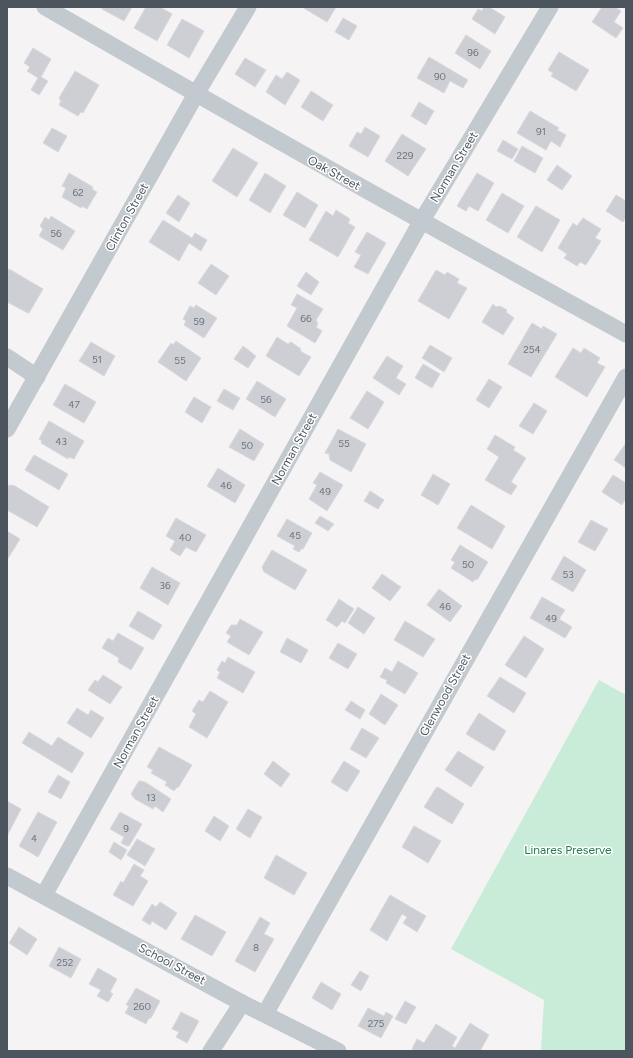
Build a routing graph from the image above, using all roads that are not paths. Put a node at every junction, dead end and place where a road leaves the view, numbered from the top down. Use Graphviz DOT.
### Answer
graph roads {
  1 [pos="45,7"];
  2 [pos="248,7"];
  3 [pos="550,7"];
  4 [pos="196,94"];
  5 [pos="421,222"];
  6 [pos="626,334"];
  7 [pos="7,356"];
  8 [pos="37,377"];
  9 [pos="626,377"];
  10 [pos="7,429"];
  11 [pos="7,876"];
  12 [pos="44,895"];
  13 [pos="242,1003"];
  14 [pos="264,1014"];
  15 [pos="211,1051"];
  16 [pos="338,1051"];
  1 -- 4 [label="street, Oak Street"];
  2 -- 4 [label="street, Clinton Street"];
  3 -- 5 [label="street, Norman Street"];
  4 -- 5 [label="street, Oak Street"];
  4 -- 8 [label="street, Clinton Street"];
  5 -- 6 [label="street, Oak Street"];
  5 -- 12 [label="street, Norman Street"];
  7 -- 8 [label="street"];
  8 -- 10 [label="street, Clinton Street"];
  9 -- 14 [label="street, Glenwood Street"];
  11 -- 12 [label="street, School Street"];
  12 -- 13 [label="street, School Street"];
  13 -- 14 [label="street, School Street"];
  13 -- 15 [label="street"];
  14 -- 16 [label="street, School Street"];
}
